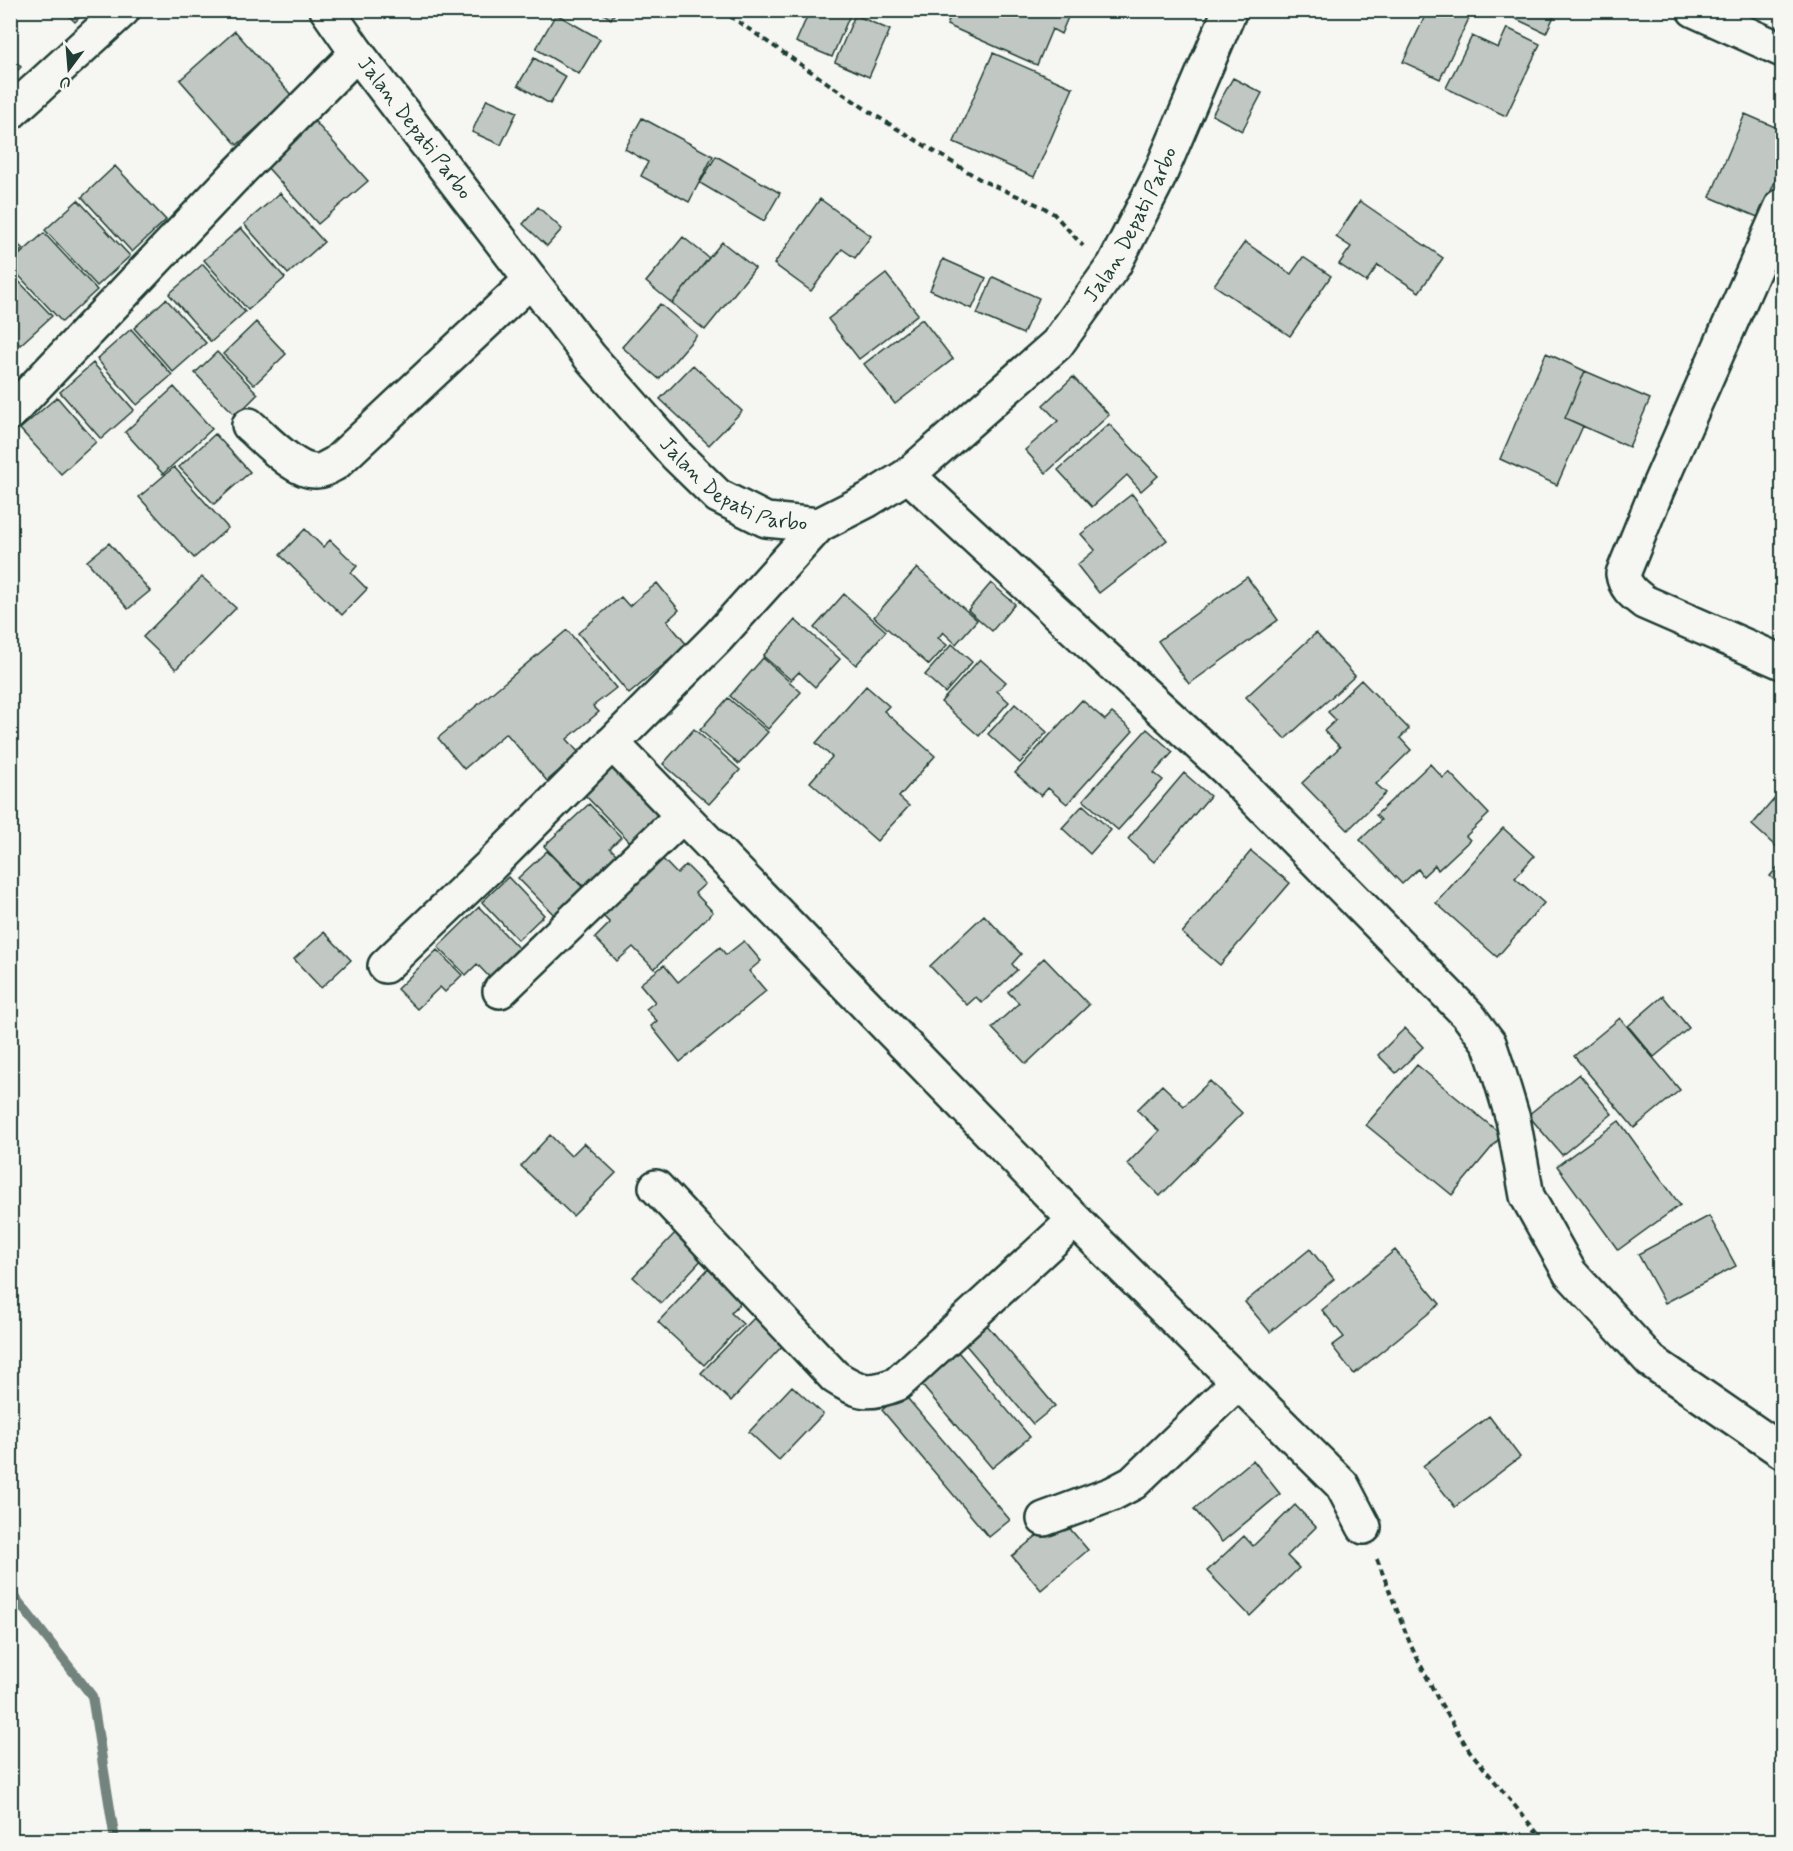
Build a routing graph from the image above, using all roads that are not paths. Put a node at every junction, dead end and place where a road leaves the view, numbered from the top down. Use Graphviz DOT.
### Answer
graph roads {
  1 [pos="123,10"];
  2 [pos="327,10"];
  3 [pos="1230,10"];
  4 [pos="1694,10"];
  5 [pos="1782,50"];
  6 [pos="357,53"];
  7 [pos="10,113"];
  8 [pos="1782,206"];
  9 [pos="531,280"];
  10 [pos="10,413"];
  11 [pos="249,425"];
  12 [pos="908,475"];
  13 [pos="819,525"];
  14 [pos="1782,662"];
  15 [pos="612,743"];
  16 [pos="682,816"];
  17 [pos="385,966"];
  18 [pos="500,991"];
  19 [pos="657,1187"];
  20 [pos="1075,1220"];
  21 [pos="1238,1382"];
  22 [pos="1782,1451"];
  23 [pos="1044,1520"];
  24 [pos="1364,1527"];
  1 -- 7 [label="street"];
  2 -- 6 [label="street, Jalan Depati Parbo"];
  3 -- 12 [label="street, Jalan Depati Parbo"];
  4 -- 5 [label="street"];
  6 -- 9 [label="street, Jalan Depati Parbo"];
  6 -- 10 [label="street"];
  8 -- 14 [label="street"];
  9 -- 11 [label="street"];
  9 -- 13 [label="street, Jalan Depati Parbo"];
  12 -- 13 [label="street, Jalan Depati Parbo"];
  12 -- 22 [label="street"];
  13 -- 15 [label="street"];
  15 -- 16 [label="street"];
  15 -- 17 [label="street"];
  16 -- 18 [label="street"];
  16 -- 20 [label="street"];
  19 -- 20 [label="street"];
  20 -- 21 [label="street"];
  21 -- 23 [label="street"];
  21 -- 24 [label="street"];
}
